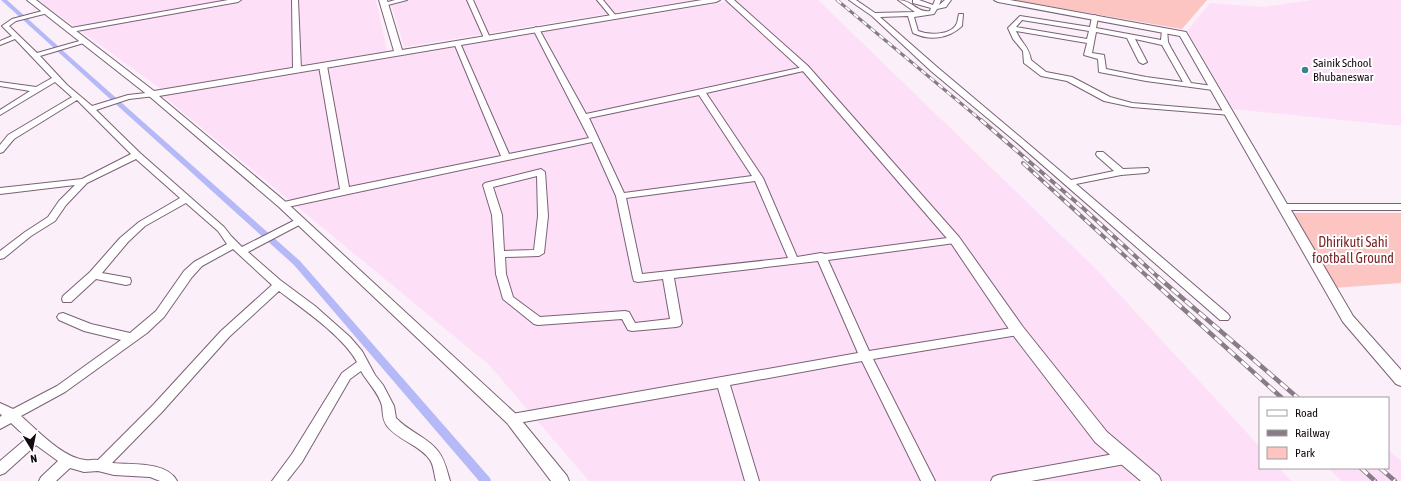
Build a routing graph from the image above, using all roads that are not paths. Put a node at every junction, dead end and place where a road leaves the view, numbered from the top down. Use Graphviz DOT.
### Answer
graph roads {
  1 [pos="31,0"];
  2 [pos="238,0"];
  3 [pos="295,0"];
  4 [pos="404,0"];
  5 [pos="470,0"];
  6 [pos="600,0"];
  7 [pos="716,0"];
  8 [pos="730,0"];
  9 [pos="852,0"];
  10 [pos="900,0"];
  11 [pos="938,0"];
  12 [pos="948,0"];
  13 [pos="998,0"];
  14 [pos="916,1"];
  15 [pos="384,2"];
  16 [pos="907,4"];
  17 [pos="935,7"];
  18 [pos="46,12"];
  19 [pos="922,14"];
  20 [pos="874,15"];
  21 [pos="912,15"];
  22 [pos="960,15"];
  23 [pos="614,17"];
  24 [pos="1095,17"];
  25 [pos="2,23"];
  26 [pos="1011,28"];
  27 [pos="536,29"];
  28 [pos="71,30"];
  29 [pos="1165,30"];
  30 [pos="1093,31"];
  31 [pos="17,36"];
  32 [pos="1130,36"];
  33 [pos="487,38"];
  34 [pos="84,41"];
  35 [pos="1090,42"];
  36 [pos="0,43"];
  37 [pos="457,43"];
  38 [pos="1165,43"];
  39 [pos="399,53"];
  40 [pos="36,55"];
  41 [pos="1143,62"];
  42 [pos="323,66"];
  43 [pos="805,68"];
  44 [pos="297,69"];
  45 [pos="57,78"];
  46 [pos="0,84"];
  47 [pos="1188,84"];
  48 [pos="1213,88"];
  49 [pos="38,90"];
  50 [pos="701,92"];
  51 [pos="152,94"];
  52 [pos="77,97"];
  53 [pos="91,109"];
  54 [pos="0,113"];
  55 [pos="1228,113"];
  56 [pos="584,116"];
  57 [pos="0,137"];
  58 [pos="11,137"];
  59 [pos="595,138"];
  60 [pos="0,150"];
  61 [pos="137,154"];
  62 [pos="1100,154"];
  63 [pos="506,157"];
  64 [pos="1145,170"];
  65 [pos="1121,172"];
  66 [pos="758,178"];
  67 [pos="84,181"];
  68 [pos="1069,183"];
  69 [pos="0,191"];
  70 [pos="345,191"];
  71 [pos="621,196"];
  72 [pos="186,199"];
  73 [pos="283,205"];
  74 [pos="1401,207"];
  75 [pos="1286,211"];
  76 [pos="1401,213"];
  77 [pos="300,222"];
  78 [pos="955,240"];
  79 [pos="242,247"];
  80 [pos="2,252"];
  81 [pos="499,254"];
  82 [pos="821,256"];
  83 [pos="794,261"];
  84 [pos="668,274"];
  85 [pos="94,275"];
  86 [pos="126,279"];
  87 [pos="279,285"];
  88 [pos="67,298"];
  89 [pos="63,317"];
  90 [pos="1224,317"];
  91 [pos="1018,331"];
  92 [pos="131,338"];
  93 [pos="865,356"];
  94 [pos="363,364"];
  95 [pos="1401,380"];
  96 [pos="723,382"];
  97 [pos="0,408"];
  98 [pos="12,415"];
  99 [pos="512,419"];
  100 [pos="0,424"];
  101 [pos="37,437"];
  102 [pos="1125,458"];
  103 [pos="68,461"];
  104 [pos="100,466"];
  105 [pos="0,469"];
  106 [pos="46,481"];
  107 [pos="170,481"];
  108 [pos="279,481"];
  109 [pos="443,481"];
  110 [pos="561,481"];
  111 [pos="752,481"];
  112 [pos="928,481"];
  113 [pos="998,481"];
  114 [pos="1153,481"];
  1 -- 18 [label="street"];
  2 -- 28 [label="street"];
  3 -- 44 [label="street"];
  4 -- 15 [label="street"];
  5 -- 33 [label="street"];
  6 -- 23 [label="street"];
  7 -- 23 [label="street"];
  8 -- 43 [label="street"];
  9 -- 20 [label="street"];
  10 -- 16 [label="street"];
  11 -- 17 [label="street"];
  12 -- 17 [label="street"];
  13 -- 24 [label="street"];
  14 -- 16 [label="street"];
  14 -- 17 [label="street"];
  15 -- 39 [label="street"];
  16 -- 19 [label="street"];
  17 -- 19 [label="street"];
  18 -- 25 [label="street"];
  18 -- 28 [label="street"];
  19 -- 21 [label="street"];
  20 -- 21 [label="street"];
  20 -- 68 [label="street"];
  21 -- 22 [label="street"];
  23 -- 27 [label="street"];
  24 -- 29 [label="street"];
  24 -- 30 [label="street"];
  25 -- 31 [label="street"];
  26 -- 30 [label="street"];
  26 -- 35 [label="street"];
  26 -- 55 [label="street"];
  27 -- 33 [label="street"];
  27 -- 56 [label="street"];
  28 -- 34 [label="street"];
  29 -- 38 [label="street"];
  29 -- 48 [label="street"];
  30 -- 32 [label="street"];
  30 -- 35 [label="street"];
  31 -- 36 [label="street"];
  31 -- 40 [label="street"];
  32 -- 38 [label="street"];
  32 -- 41 [label="street"];
  33 -- 37 [label="street"];
  34 -- 40 [label="street"];
  34 -- 51 [label="street"];
  35 -- 47 [label="street"];
  37 -- 39 [label="street"];
  37 -- 63 [label="street"];
  38 -- 47 [label="street"];
  39 -- 42 [label="street"];
  40 -- 45 [label="street"];
  42 -- 44 [label="street"];
  42 -- 70 [label="street"];
  43 -- 50 [label="street"];
  43 -- 78 [label="street"];
  44 -- 51 [label="street"];
  45 -- 49 [label="street"];
  45 -- 52 [label="street"];
  46 -- 49 [label="street"];
  47 -- 48 [label="street"];
  48 -- 55 [label="street"];
  49 -- 54 [label="street"];
  50 -- 56 [label="street"];
  50 -- 66 [label="street"];
  51 -- 53 [label="street"];
  51 -- 73 [label="street"];
  52 -- 53 [label="street"];
  52 -- 58 [label="street"];
  53 -- 61 [label="street"];
  55 -- 75 [label="street"];
  56 -- 59 [label="street"];
  57 -- 58 [label="street"];
  58 -- 60 [label="street"];
  59 -- 63 [label="street"];
  59 -- 71 [label="street"];
  61 -- 67 [label="street"];
  61 -- 72 [label="street"];
  62 -- 65 [label="street"];
  63 -- 70 [label="street"];
  64 -- 65 [label="street"];
  65 -- 68 [label="street"];
  66 -- 71 [label="street"];
  66 -- 83 [label="street"];
  67 -- 69 [label="street"];
  67 -- 80 [label="street"];
  68 -- 90 [label="street"];
  70 -- 73 [label="street"];
  71 -- 84 [label="street"];
  72 -- 79 [label="street"];
  72 -- 85 [label="street"];
  73 -- 77 [label="street"];
  74 -- 75 [label="street"];
  75 -- 76 [label="street"];
  75 -- 95 [label="street"];
  77 -- 79 [label="street"];
  77 -- 99 [label="street"];
  78 -- 82 [label="street"];
  78 -- 91 [label="street"];
  79 -- 87 [label="street"];
  79 -- 92 [label="street"];
  81 -- 81 [label="street"];
  81 -- 84 [label="street"];
  82 -- 83 [label="street"];
  82 -- 93 [label="street"];
  83 -- 84 [label="street"];
  85 -- 86 [label="street"];
  85 -- 88 [label="street"];
  87 -- 94 [label="street"];
  87 -- 104 [label="street"];
  89 -- 92 [label="street"];
  91 -- 93 [label="street"];
  91 -- 102 [label="street"];
  92 -- 98 [label="street"];
  93 -- 96 [label="street"];
  93 -- 112 [label="street"];
  94 -- 108 [label="street"];
  94 -- 109 [label="street"];
  96 -- 99 [label="street"];
  96 -- 111 [label="street"];
  97 -- 98 [label="street"];
  98 -- 100 [label="street"];
  98 -- 101 [label="street"];
  99 -- 110 [label="street"];
  101 -- 103 [label="street"];
  101 -- 105 [label="street"];
  102 -- 113 [label="street"];
  102 -- 114 [label="street"];
  103 -- 104 [label="street"];
  103 -- 106 [label="street"];
  104 -- 107 [label="street"];
}
